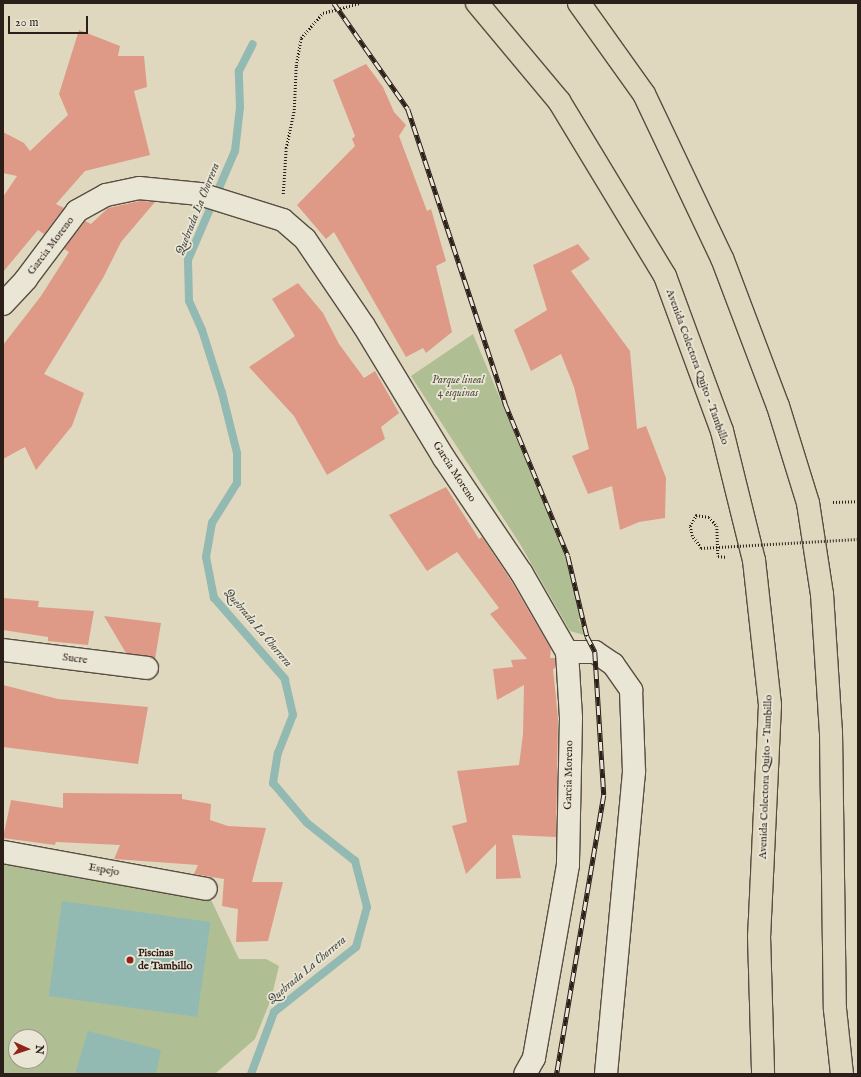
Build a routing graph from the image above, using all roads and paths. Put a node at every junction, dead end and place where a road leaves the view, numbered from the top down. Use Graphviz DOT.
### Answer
graph roads {
  1 [pos="361,3"];
  2 [pos="476,3"];
  3 [pos="579,3"];
  4 [pos="266,213"];
  5 [pos="3,304"];
  6 [pos="858,539"];
  7 [pos="718,556"];
  8 [pos="3,650"];
  9 [pos="566,652"];
  10 [pos="147,668"];
  11 [pos="3,852"];
  12 [pos="206,889"];
  13 [pos="525,1074"];
  14 [pos="606,1074"];
  15 [pos="763,1074"];
  16 [pos="842,1074"];
  1 -- 4 [label="path"];
  2 -- 15 [label="highway, Avenida Colectora Quito - Tambillo"];
  3 -- 16 [label="highway"];
  4 -- 5 [label="street, Garcia Moreno"];
  4 -- 9 [label="street, Garcia Moreno"];
  6 -- 7 [label="path, bridge"];
  8 -- 10 [label="street, Sucre"];
  9 -- 13 [label="street, Garcia Moreno"];
  9 -- 14 [label="street"];
  11 -- 12 [label="street, Espejo"];
}
